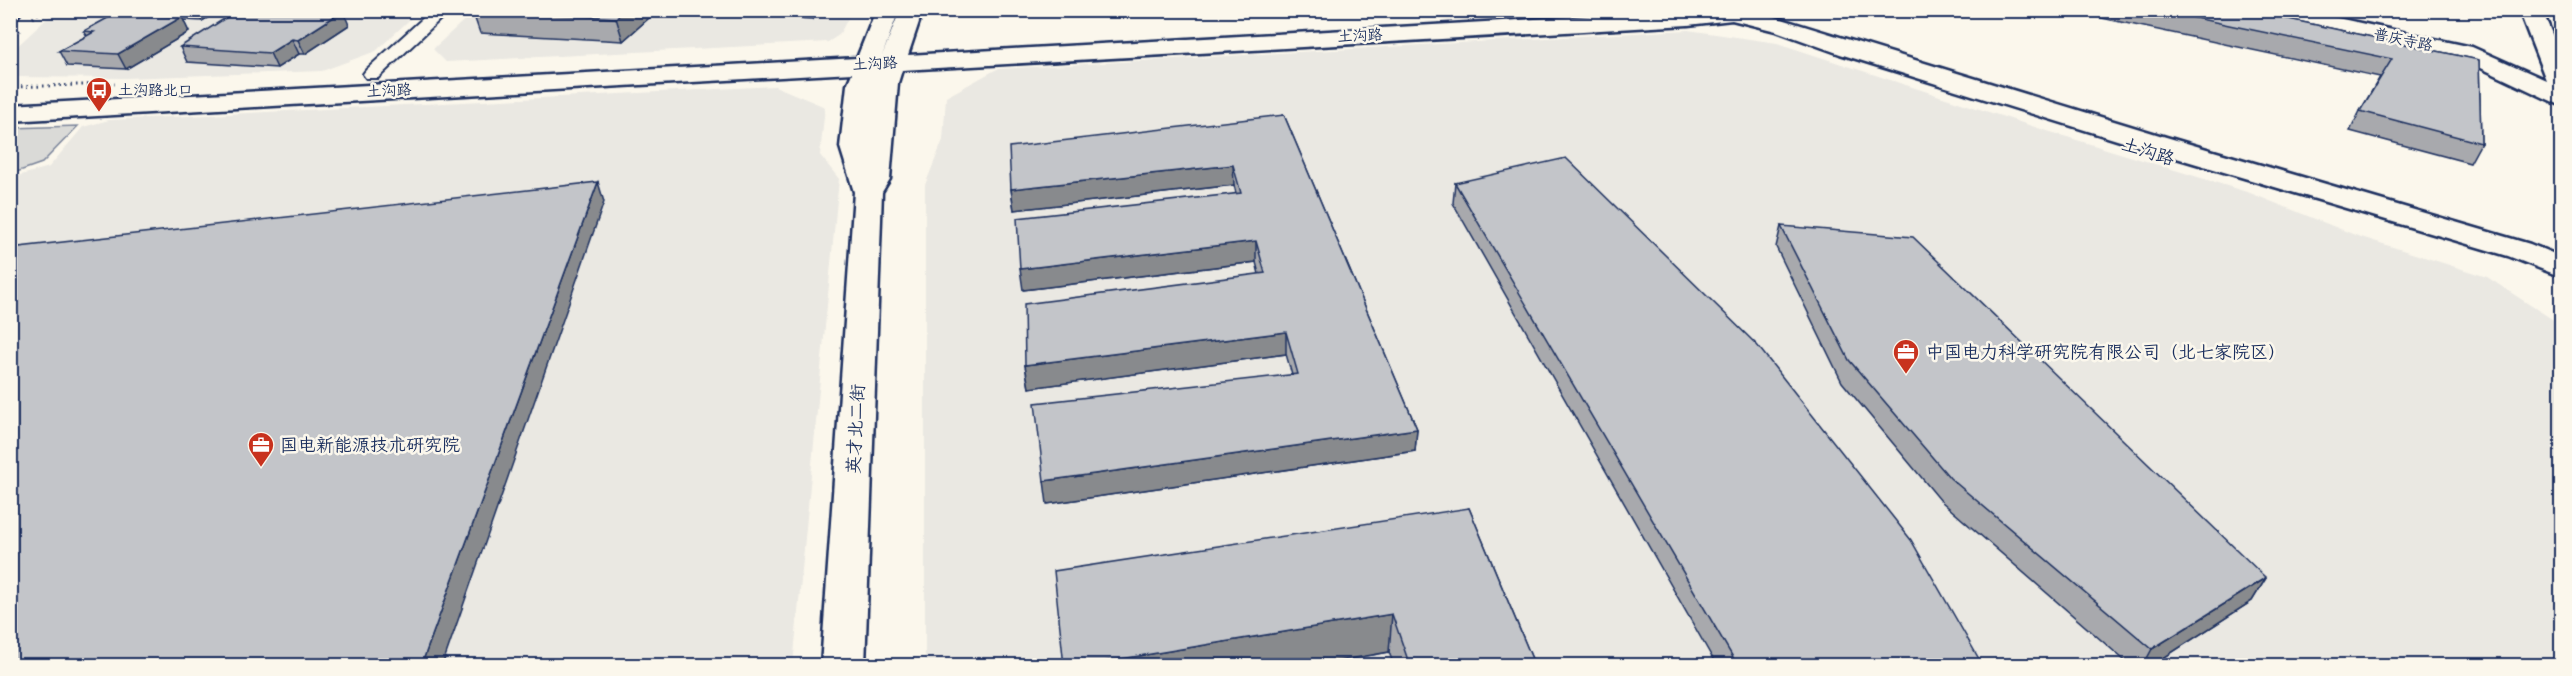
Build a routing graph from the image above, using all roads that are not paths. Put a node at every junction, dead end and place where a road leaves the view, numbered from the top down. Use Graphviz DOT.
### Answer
graph roads {
  1 [pos="442,10"];
  2 [pos="888,10"];
  3 [pos="912,10"];
  4 [pos="1653,10"];
  5 [pos="1691,10"];
  6 [pos="2265,10"];
  7 [pos="2530,10"];
  8 [pos="1743,12"];
  9 [pos="2527,48"];
  10 [pos="2472,54"];
  11 [pos="881,59"];
  12 [pos="372,74"];
  13 [pos="2562,89"];
  14 [pos="2562,98"];
  15 [pos="10,99"];
  16 [pos="10,113"];
  17 [pos="2562,268"];
  18 [pos="2562,279"];
  19 [pos="843,666"];
  1 -- 12 [label="street"];
  2 -- 11 [label="main road, 英才北二街"];
  3 -- 11 [label="main road, 英才北二街"];
  4 -- 11 [label="main road, 土沟路"];
  5 -- 8 [label="main road, 土沟路"];
  6 -- 10 [label="main road, 普庆寺路"];
  7 -- 9 [label="main road"];
  8 -- 11 [label="main road, 土沟路"];
  8 -- 17 [label="main road, 土沟路"];
  8 -- 18 [label="main road, 土沟路"];
  9 -- 10 [label="main road"];
  9 -- 13 [label="main road"];
  10 -- 14 [label="main road"];
  11 -- 15 [label="main road, 土沟路"];
  11 -- 16 [label="main road, 土沟路"];
  11 -- 19 [label="main road, 英才北二街"];
}
